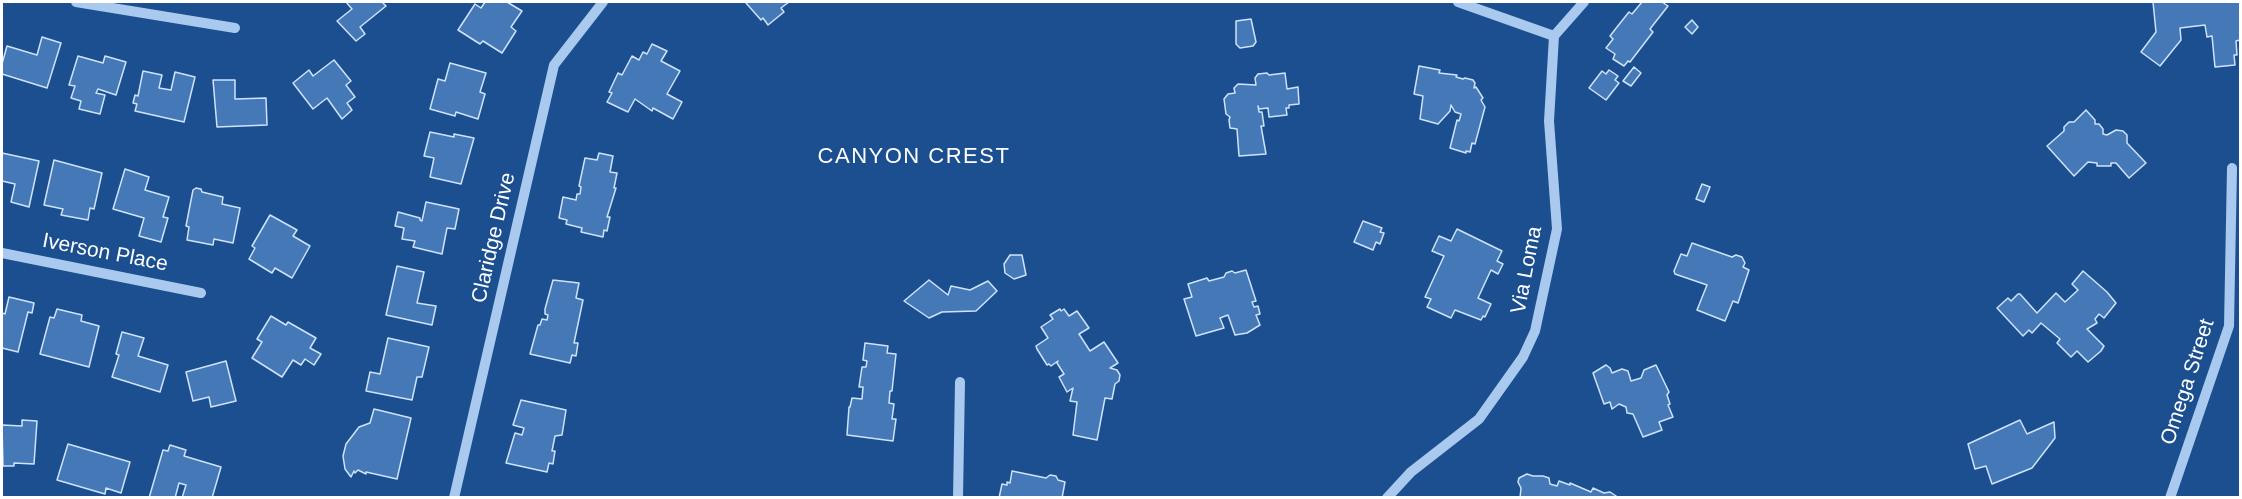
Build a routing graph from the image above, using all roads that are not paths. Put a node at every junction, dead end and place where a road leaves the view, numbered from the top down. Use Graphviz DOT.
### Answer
graph roads {
  1 [pos="76,2"];
  2 [pos="603,2"];
  3 [pos="1458,2"];
  4 [pos="1584,2"];
  5 [pos="235,28"];
  6 [pos="1554,36"];
  7 [pos="2232,168"];
  8 [pos="2,253"];
  9 [pos="201,293"];
  10 [pos="960,382"];
  11 [pos="454,498"];
  12 [pos="958,498"];
  13 [pos="1387,498"];
  14 [pos="2170,498"];
  1 -- 5 [label="street"];
  2 -- 11 [label="street, Claridge Drive"];
  3 -- 6 [label="street"];
  4 -- 6 [label="street"];
  6 -- 13 [label="street, Via Loma"];
  7 -- 14 [label="street, Omega Street"];
  8 -- 9 [label="street, Iverson Place"];
  10 -- 12 [label="street"];
}
